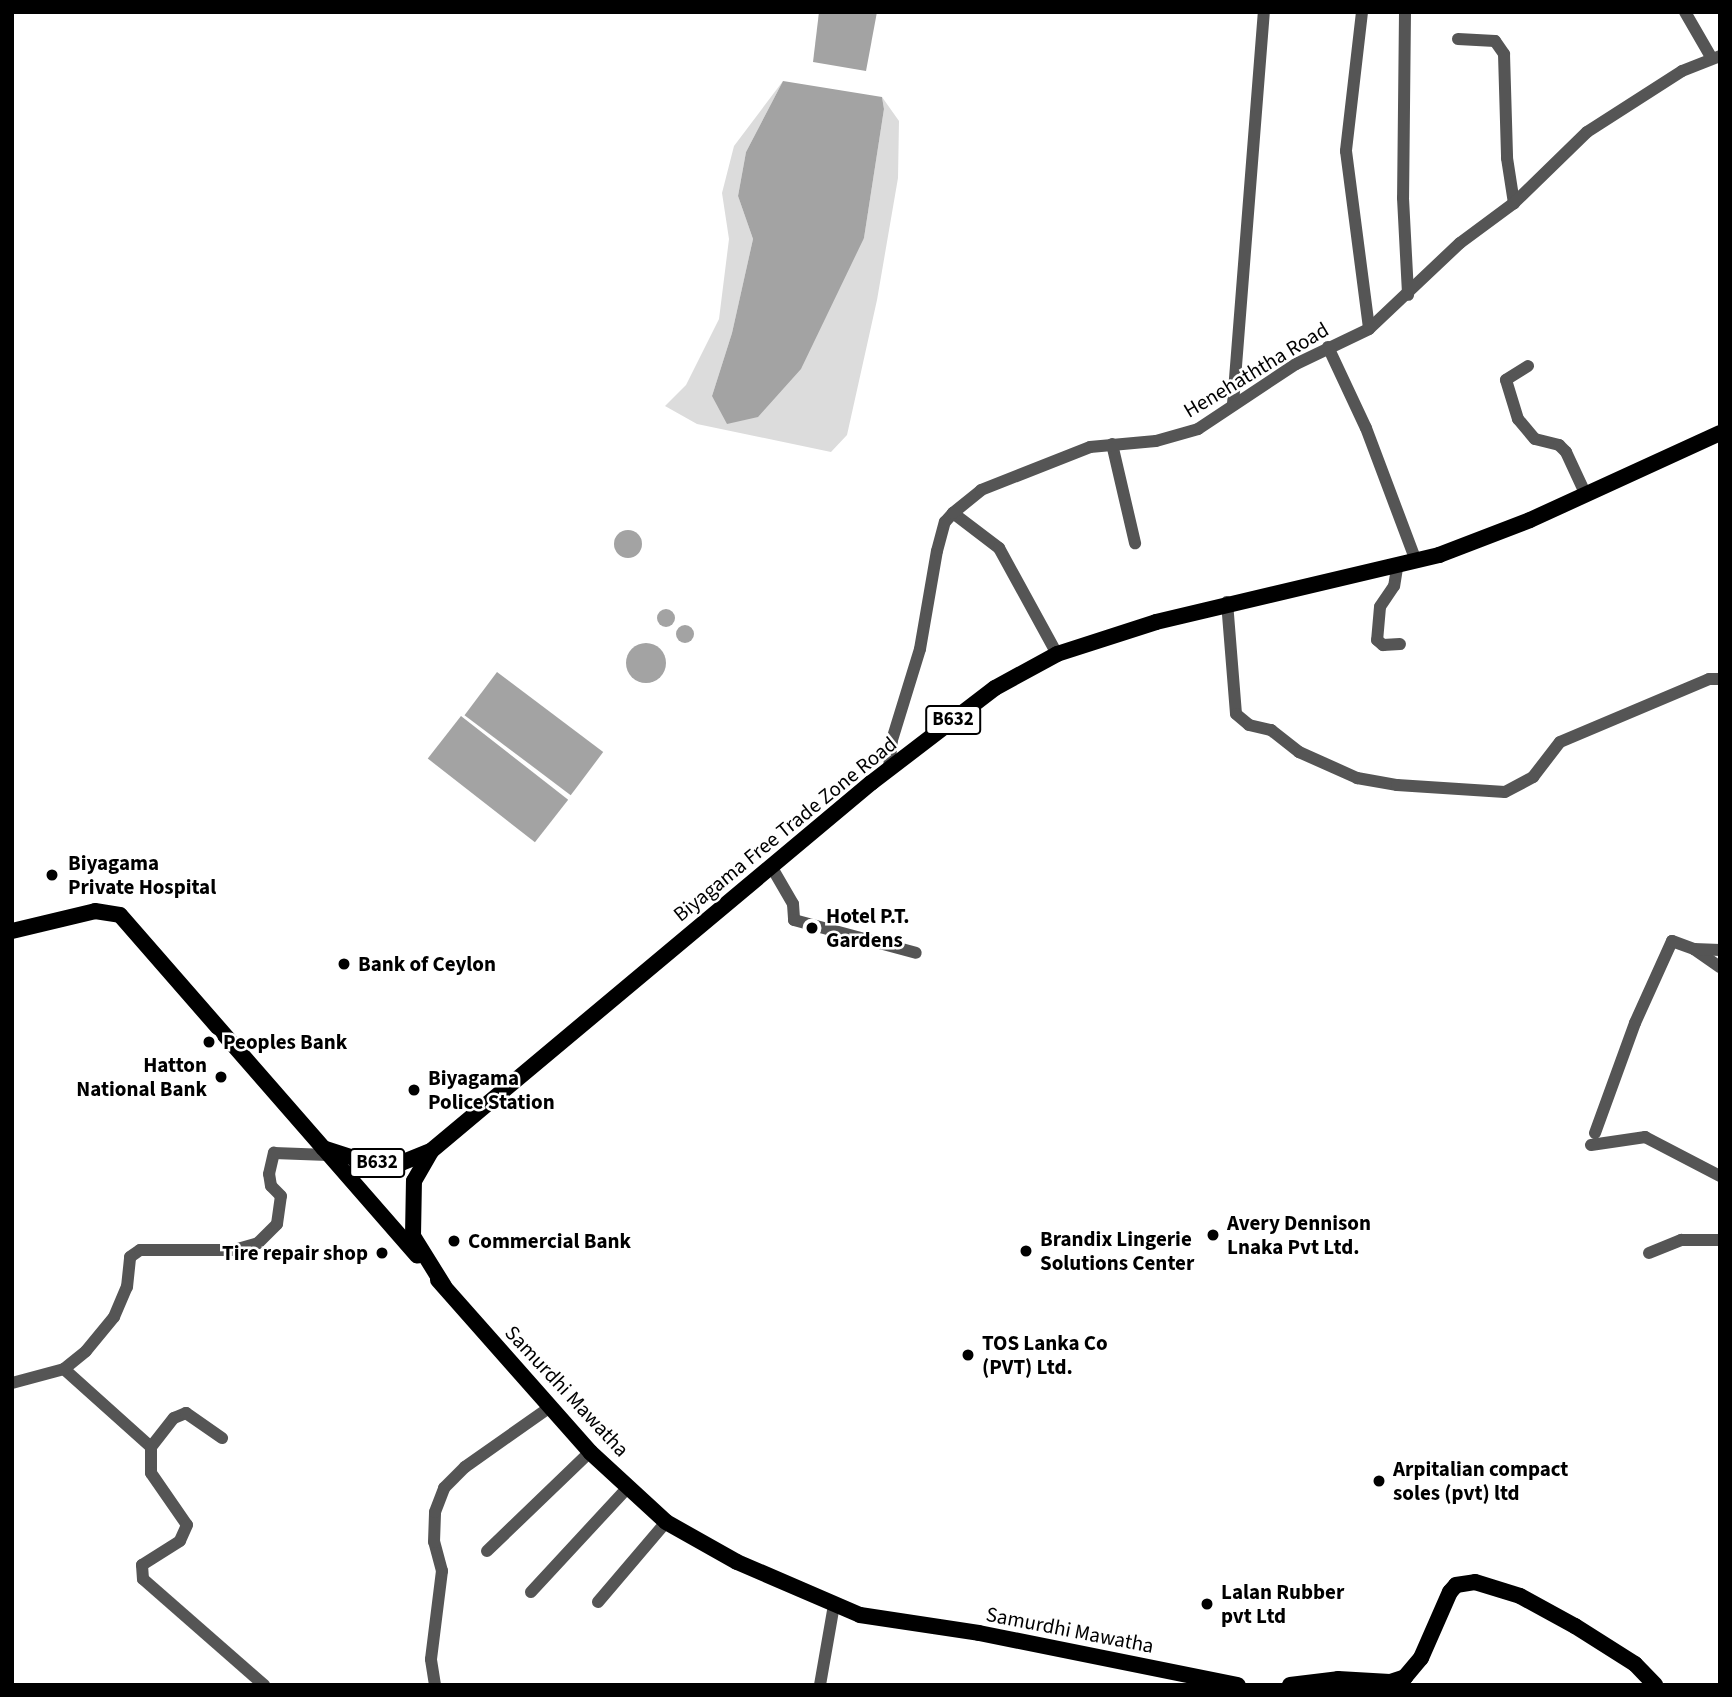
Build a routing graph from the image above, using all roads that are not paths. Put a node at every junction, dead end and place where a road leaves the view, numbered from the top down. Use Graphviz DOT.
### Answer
graph roads {
  1 [pos="1264,12"];
  2 [pos="1362,12"];
  3 [pos="1405,12"];
  4 [pos="1685,12"];
  5 [pos="1458,39"];
  6 [pos="1715,56"];
  7 [pos="1514,203"];
  8 [pos="1408,296"];
  9 [pos="1369,329"];
  10 [pos="1328,347"];
  11 [pos="1528,366"];
  12 [pos="1233,404"];
  13 [pos="1720,433"];
  14 [pos="1112,444"];
  15 [pos="1586,495"];
  16 [pos="954,513"];
  17 [pos="1135,543"];
  18 [pos="1416,561"];
  19 [pos="1397,568"];
  20 [pos="1227,602"];
  21 [pos="1400,644"];
  22 [pos="1057,654"];
  23 [pos="1720,679"];
  24 [pos="889,768"];
  25 [pos="771,866"];
  26 [pos="12,931"];
  27 [pos="1694,949"];
  28 [pos="1720,950"];
  29 [pos="916,953"];
  30 [pos="1720,967"];
  31 [pos="326,1151"];
  32 [pos="431,1151"];
  33 [pos="1720,1176"];
  34 [pos="1720,1240"];
  35 [pos="1649,1253"];
  36 [pos="444,1286"];
  37 [pos="64,1370"];
  38 [pos="12,1383"];
  39 [pos="550,1407"];
  40 [pos="222,1438"];
  41 [pos="151,1447"];
  42 [pos="590,1452"];
  43 [pos="629,1486"];
  44 [pos="666,1522"];
  45 [pos="487,1551"];
  46 [pos="531,1592"];
  47 [pos="598,1602"];
  48 [pos="834,1605"];
  49 [pos="264,1685"];
  50 [pos="435,1685"];
  51 [pos="820,1685"];
  52 [pos="1238,1685"];
  53 [pos="1290,1685"];
  54 [pos="1656,1685"];
  1 -- 12 [label="street"];
  2 -- 9 [label="street"];
  3 -- 8 [label="street"];
  4 -- 6 [label="street"];
  5 -- 7 [label="street"];
  6 -- 7 [label="street, Henehaththa Road"];
  7 -- 8 [label="street, Henehaththa Road"];
  8 -- 9 [label="street, Henehaththa Road"];
  9 -- 10 [label="street, Henehaththa Road"];
  10 -- 12 [label="street, Henehaththa Road"];
  10 -- 18 [label="street"];
  11 -- 15 [label="street"];
  12 -- 14 [label="street, Henehaththa Road"];
  13 -- 15 [label="main road, Biyagama Free Trade Zone Road / B632"];
  14 -- 16 [label="street, Henehaththa Road"];
  14 -- 17 [label="street"];
  15 -- 18 [label="main road, Biyagama Free Trade Zone Road / B632"];
  16 -- 22 [label="street"];
  16 -- 24 [label="street, Henehaththa Road"];
  18 -- 19 [label="main road, Biyagama Free Trade Zone Road / B632"];
  19 -- 20 [label="main road, Biyagama Free Trade Zone Road / B632"];
  19 -- 21 [label="street"];
  20 -- 22 [label="main road, Biyagama Free Trade Zone Road / B632"];
  20 -- 23 [label="street"];
  22 -- 24 [label="main road, Biyagama Free Trade Zone Road / B632"];
  24 -- 25 [label="main road, Biyagama Free Trade Zone Road / B632"];
  25 -- 29 [label="street"];
  25 -- 32 [label="main road, Biyagama Free Trade Zone Road / B632"];
  26 -- 31 [label="main road, Samurdhi Mawatha"];
  27 -- 28 [label="street"];
  27 -- 30 [label="street"];
  27 -- 33 [label="street"];
  31 -- 32 [label="main road, Biyagama Free Trade Zone Road / B632"];
  31 -- 36 [label="main road, Samurdhi Mawatha"];
  31 -- 37 [label="street"];
  32 -- 36 [label="main road, Biyagama Free Trade Zone Road / B632"];
  34 -- 35 [label="street"];
  36 -- 39 [label="main road, Samurdhi Mawatha"];
  37 -- 38 [label="street"];
  37 -- 41 [label="street"];
  39 -- 42 [label="main road, Samurdhi Mawatha"];
  39 -- 50 [label="street"];
  40 -- 41 [label="street"];
  41 -- 49 [label="street"];
  42 -- 43 [label="main road, Samurdhi Mawatha"];
  42 -- 45 [label="street"];
  43 -- 44 [label="main road, Samurdhi Mawatha"];
  43 -- 46 [label="street"];
  44 -- 47 [label="street"];
  44 -- 48 [label="main road, Samurdhi Mawatha"];
  48 -- 51 [label="street"];
  48 -- 52 [label="main road, Samurdhi Mawatha"];
  53 -- 54 [label="main road"];
}
